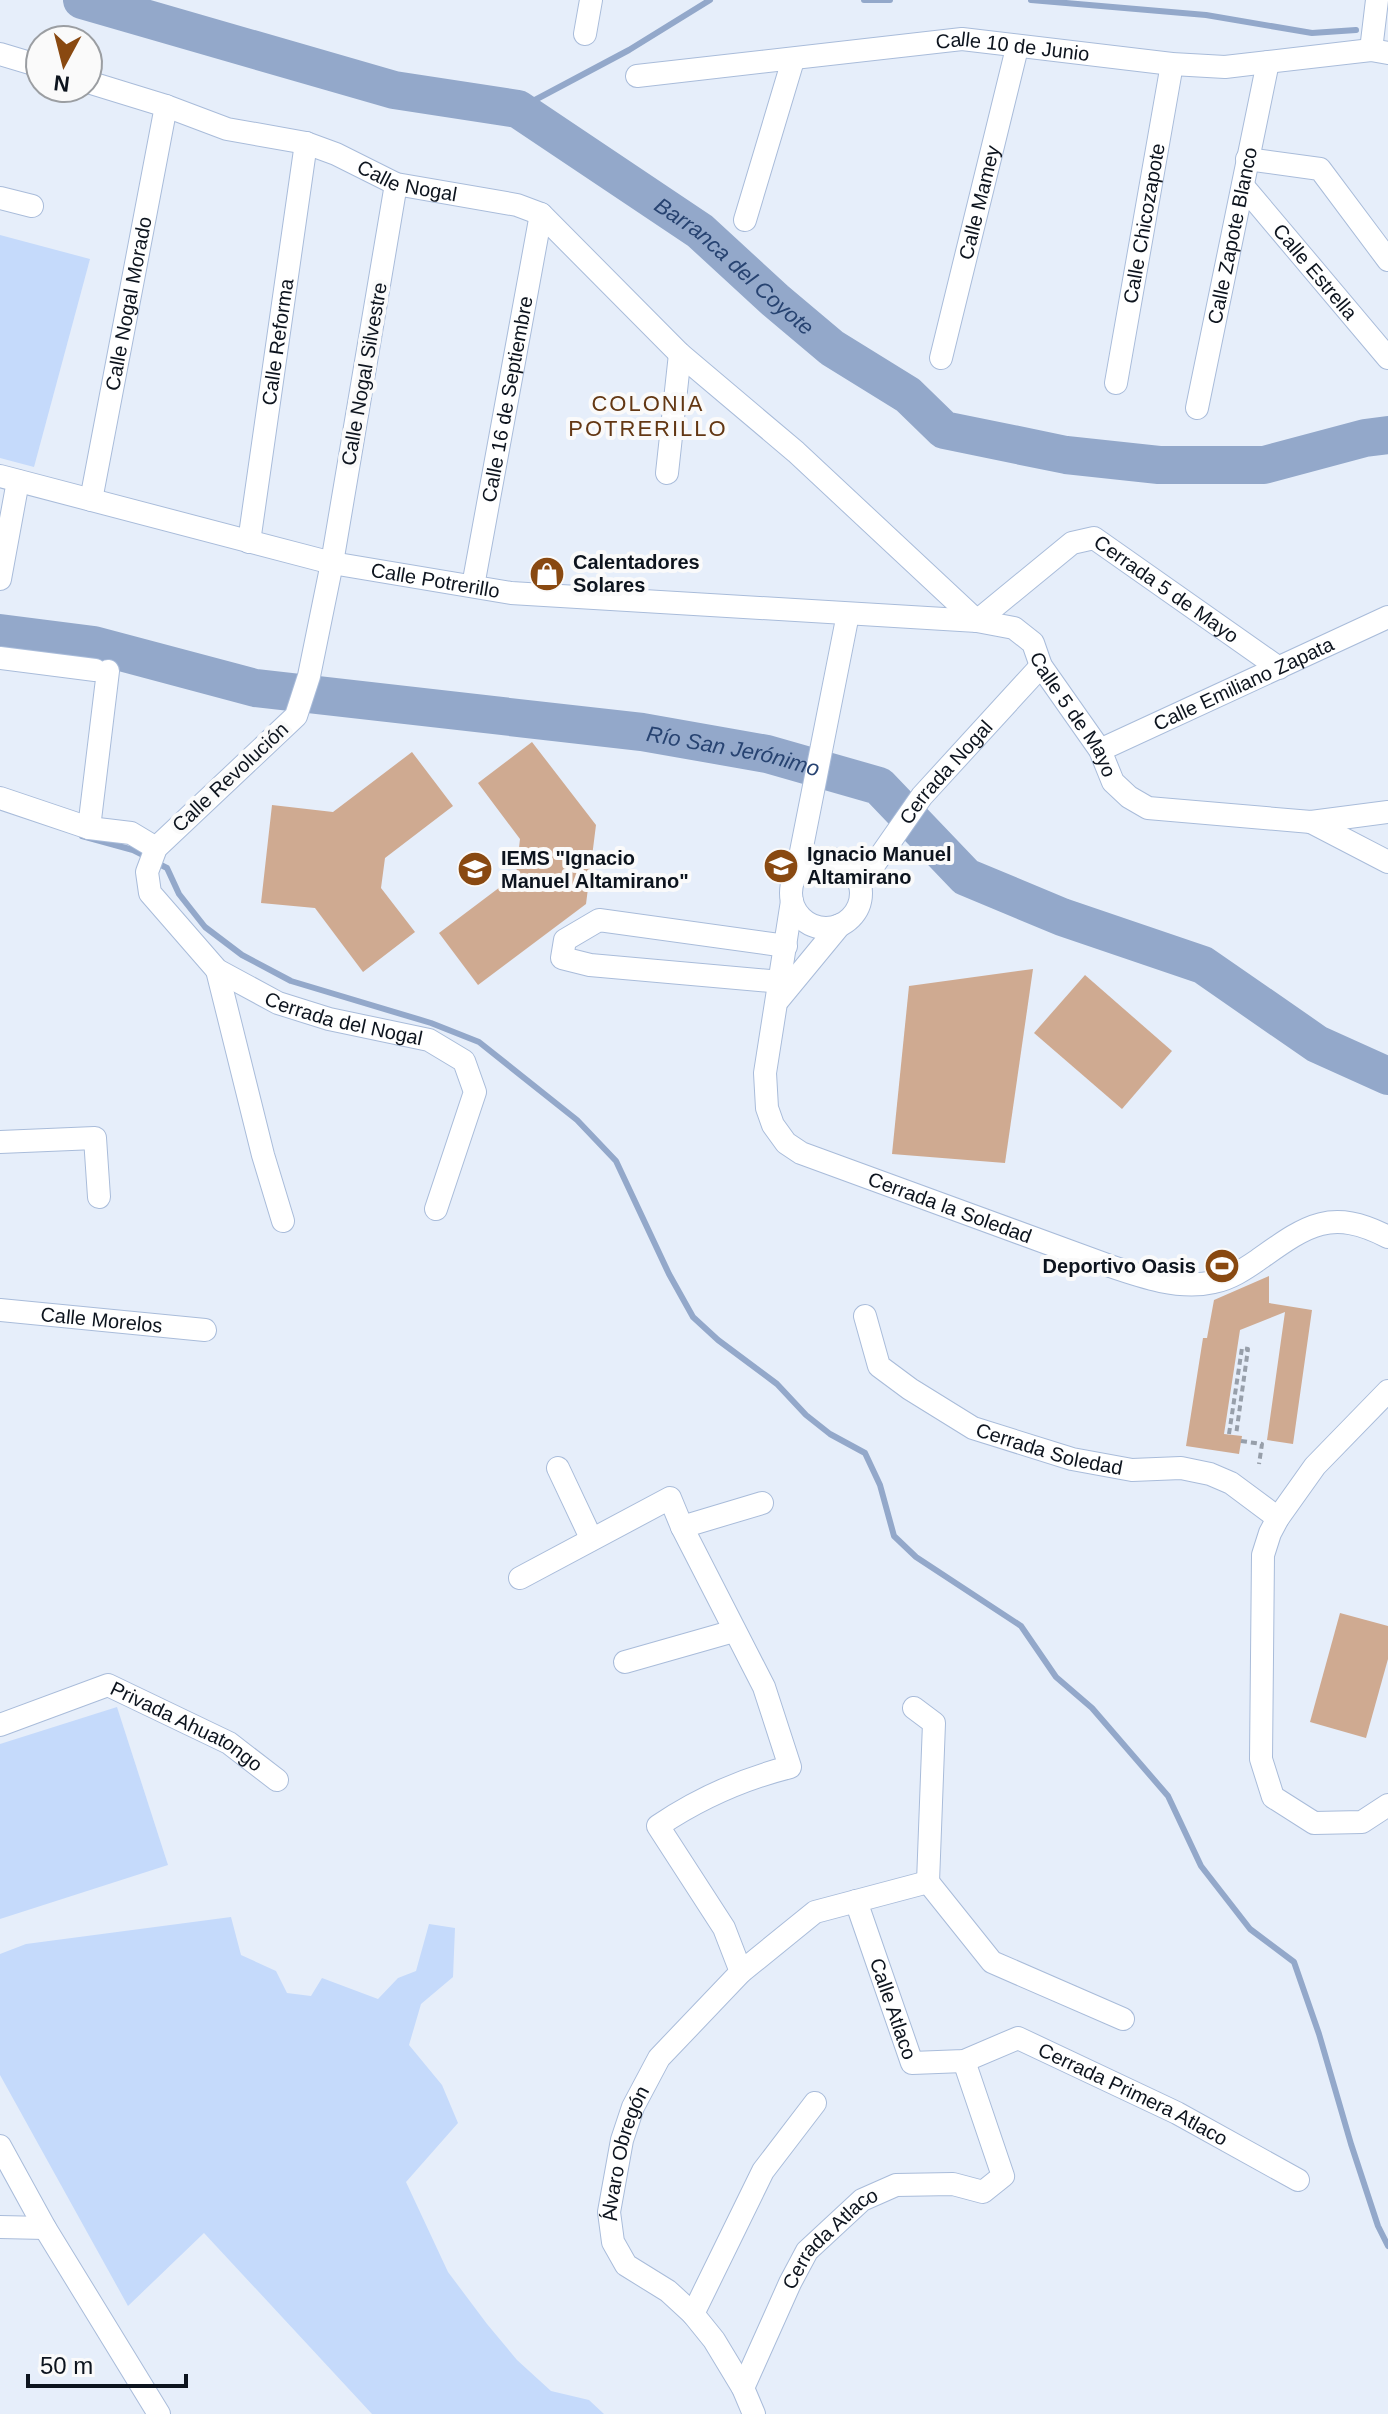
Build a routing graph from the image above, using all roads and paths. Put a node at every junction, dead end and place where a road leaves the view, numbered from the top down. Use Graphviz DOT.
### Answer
graph roads {
  1 [pos="591,0"];
  2 [pos="1377,0"];
  3 [pos="585,34"];
  4 [pos="1017,48"];
  5 [pos="1380,51"];
  6 [pos="0,54"];
  7 [pos="793,60"];
  8 [pos="24,61"];
  9 [pos="1268,62"];
  10 [pos="1172,64"];
  11 [pos="637,76"];
  12 [pos="104,87"];
  13 [pos="166,106"];
  14 [pos="306,143"];
  15 [pos="1247,159"];
  16 [pos="396,184"];
  17 [pos="1243,186"];
  18 [pos="0,198"];
  19 [pos="32,206"];
  20 [pos="541,214"];
  21 [pos="745,220"];
  22 [pos="1388,260"];
  23 [pos="680,354"];
  24 [pos="941,358"];
  25 [pos="1388,358"];
  26 [pos="1116,383"];
  27 [pos="1197,408"];
  28 [pos="667,473"];
  29 [pos="9,478"];
  30 [pos="91,500"];
  31 [pos="249,542"];
  32 [pos="332,563"];
  33 [pos="0,579"];
  34 [pos="473,586"];
  35 [pos="848,614"];
  36 [pos="1388,617"];
  37 [pos="977,621"];
  38 [pos="0,658"];
  39 [pos="1041,666"];
  40 [pos="1279,668"];
  41 [pos="1100,750"];
  42 [pos="0,798"];
  43 [pos="1388,812"];
  44 [pos="1311,822"];
  45 [pos="89,828"];
  46 [pos="156,848"];
  47 [pos="1388,862"];
  48 [pos="797,872"];
  49 [pos="860,885"];
  50 [pos="792,901"];
  51 [pos="840,925"];
  52 [pos="786,946"];
  53 [pos="217,970"];
  54 [pos="780,991"];
  55 [pos="0,1142"];
  56 [pos="99,1197"];
  57 [pos="436,1209"];
  58 [pos="283,1221"];
  59 [pos="1388,1237"];
  60 [pos="0,1310"];
  61 [pos="865,1316"];
  62 [pos="205,1330"];
  63 [pos="1388,1391"];
  64 [pos="1233,1435"];
  65 [pos="1241,1441"];
  66 [pos="1259,1464"];
  67 [pos="558,1468"];
  68 [pos="762,1503"];
  69 [pos="1278,1518"];
  70 [pos="682,1527"];
  71 [pos="591,1538"];
  72 [pos="520,1578"];
  73 [pos="734,1631"];
  74 [pos="625,1662"];
  75 [pos="914,1708"];
  76 [pos="0,1725"];
  77 [pos="277,1780"];
  78 [pos="1388,1805"];
  79 [pos="928,1882"];
  80 [pos="856,1901"];
  81 [pos="741,1972"];
  82 [pos="1123,2019"];
  83 [pos="964,2061"];
  84 [pos="815,2103"];
  85 [pos="0,2146"];
  86 [pos="1298,2180"];
  87 [pos="0,2227"];
  88 [pos="45,2228"];
  89 [pos="693,2314"];
  90 [pos="743,2388"];
  91 [pos="159,2414"];
  92 [pos="754,2414"];
  1 -- 3 [label="street"];
  2 -- 5 [label="street"];
  4 -- 7 [label="street, Calle 10 de Junio"];
  4 -- 10 [label="street, Calle 10 de Junio"];
  4 -- 24 [label="street, Calle Mamey"];
  5 -- 9 [label="street, Calle 10 de Junio"];
  6 -- 8 [label="street"];
  7 -- 11 [label="street, Calle 10 de Junio"];
  7 -- 21 [label="street"];
  9 -- 10 [label="street, Calle 10 de Junio"];
  9 -- 15 [label="street, Calle Zapote Blanco"];
  10 -- 26 [label="street, Calle Chicozapote"];
  12 -- 13 [label="street, Calle Nogal"];
  13 -- 14 [label="street, Calle Nogal"];
  13 -- 30 [label="street, Calle Nogal Morado"];
  14 -- 16 [label="street, Calle Nogal"];
  14 -- 31 [label="street, Calle Reforma"];
  15 -- 17 [label="street, Calle Zapote Blanco"];
  15 -- 22 [label="street"];
  16 -- 20 [label="street, Calle Nogal"];
  16 -- 32 [label="street, Calle Nogal Silvestre"];
  17 -- 25 [label="street, Calle Estrella"];
  17 -- 27 [label="street, Calle Zapote Blanco"];
  18 -- 19 [label="street"];
  20 -- 23 [label="street, Calle Nogal"];
  20 -- 34 [label="street, Calle 16 de Septiembre"];
  23 -- 28 [label="street"];
  23 -- 37 [label="street, Calle Nogal"];
  29 -- 30 [label="street, Calle Potrerillo"];
  29 -- 33 [label="street"];
  30 -- 31 [label="street, Calle Potrerillo"];
  31 -- 32 [label="street, Calle Potrerillo"];
  32 -- 34 [label="street, Calle Potrerillo"];
  32 -- 46 [label="street, Calle Revolución"];
  34 -- 35 [label="street, Calle Potrerillo"];
  35 -- 37 [label="street, Calle Potrerillo"];
  35 -- 48 [label="street"];
  36 -- 40 [label="street, Calle Emiliano Zapata"];
  37 -- 39 [label="street, Calle 5 de Mayo"];
  37 -- 40 [label="street, Cerrada 5 de Mayo"];
  38 -- 45 [label="street"];
  39 -- 41 [label="street, Calle 5 de Mayo"];
  39 -- 49 [label="street, Cerrada Nogal"];
  40 -- 41 [label="street, Calle Emiliano Zapata"];
  41 -- 44 [label="street, Calle 5 de Mayo"];
  42 -- 45 [label="street"];
  43 -- 44 [label="street"];
  44 -- 47 [label="street"];
  45 -- 46 [label="street"];
  46 -- 53 [label="street, Cerrada del Nogal"];
  48 -- 49 [label="street"];
  48 -- 50 [label="street"];
  49 -- 51 [label="street"];
  50 -- 51 [label="street"];
  50 -- 52 [label="street, Cerrada la Soledad"];
  51 -- 54 [label="street, Cerrada la Soledad"];
  52 -- 54 [label="street, Cerrada la Soledad"];
  52 -- 54 [label="street"];
  53 -- 57 [label="street, Cerrada del Nogal"];
  53 -- 58 [label="street"];
  54 -- 59 [label="street, Cerrada la Soledad"];
  55 -- 56 [label="street"];
  60 -- 62 [label="street, Calle Morelos"];
  61 -- 69 [label="street, Cerrada Soledad"];
  63 -- 69 [label="street"];
  64 -- 64 [label="path"];
  65 -- 66 [label="path"];
  67 -- 71 [label="street"];
  68 -- 70 [label="street"];
  69 -- 78 [label="street"];
  70 -- 71 [label="street"];
  70 -- 73 [label="street"];
  71 -- 72 [label="street"];
  73 -- 74 [label="street"];
  73 -- 81 [label="street"];
  75 -- 79 [label="street"];
  76 -- 77 [label="street, Privada Ahuatongo"];
  79 -- 80 [label="street, Álvaro Obregón"];
  79 -- 82 [label="street"];
  80 -- 81 [label="street, Álvaro Obregón"];
  80 -- 83 [label="street, Calle Atlaco"];
  81 -- 89 [label="street, Álvaro Obregón"];
  83 -- 86 [label="street, Cerrada Primera Atlaco"];
  83 -- 90 [label="street, Cerrada Atlaco"];
  84 -- 89 [label="street"];
  85 -- 88 [label="street"];
  87 -- 88 [label="street"];
  88 -- 91 [label="street"];
  89 -- 90 [label="street, Álvaro Obregón"];
  90 -- 92 [label="street, Álvaro Obregón"];
}
